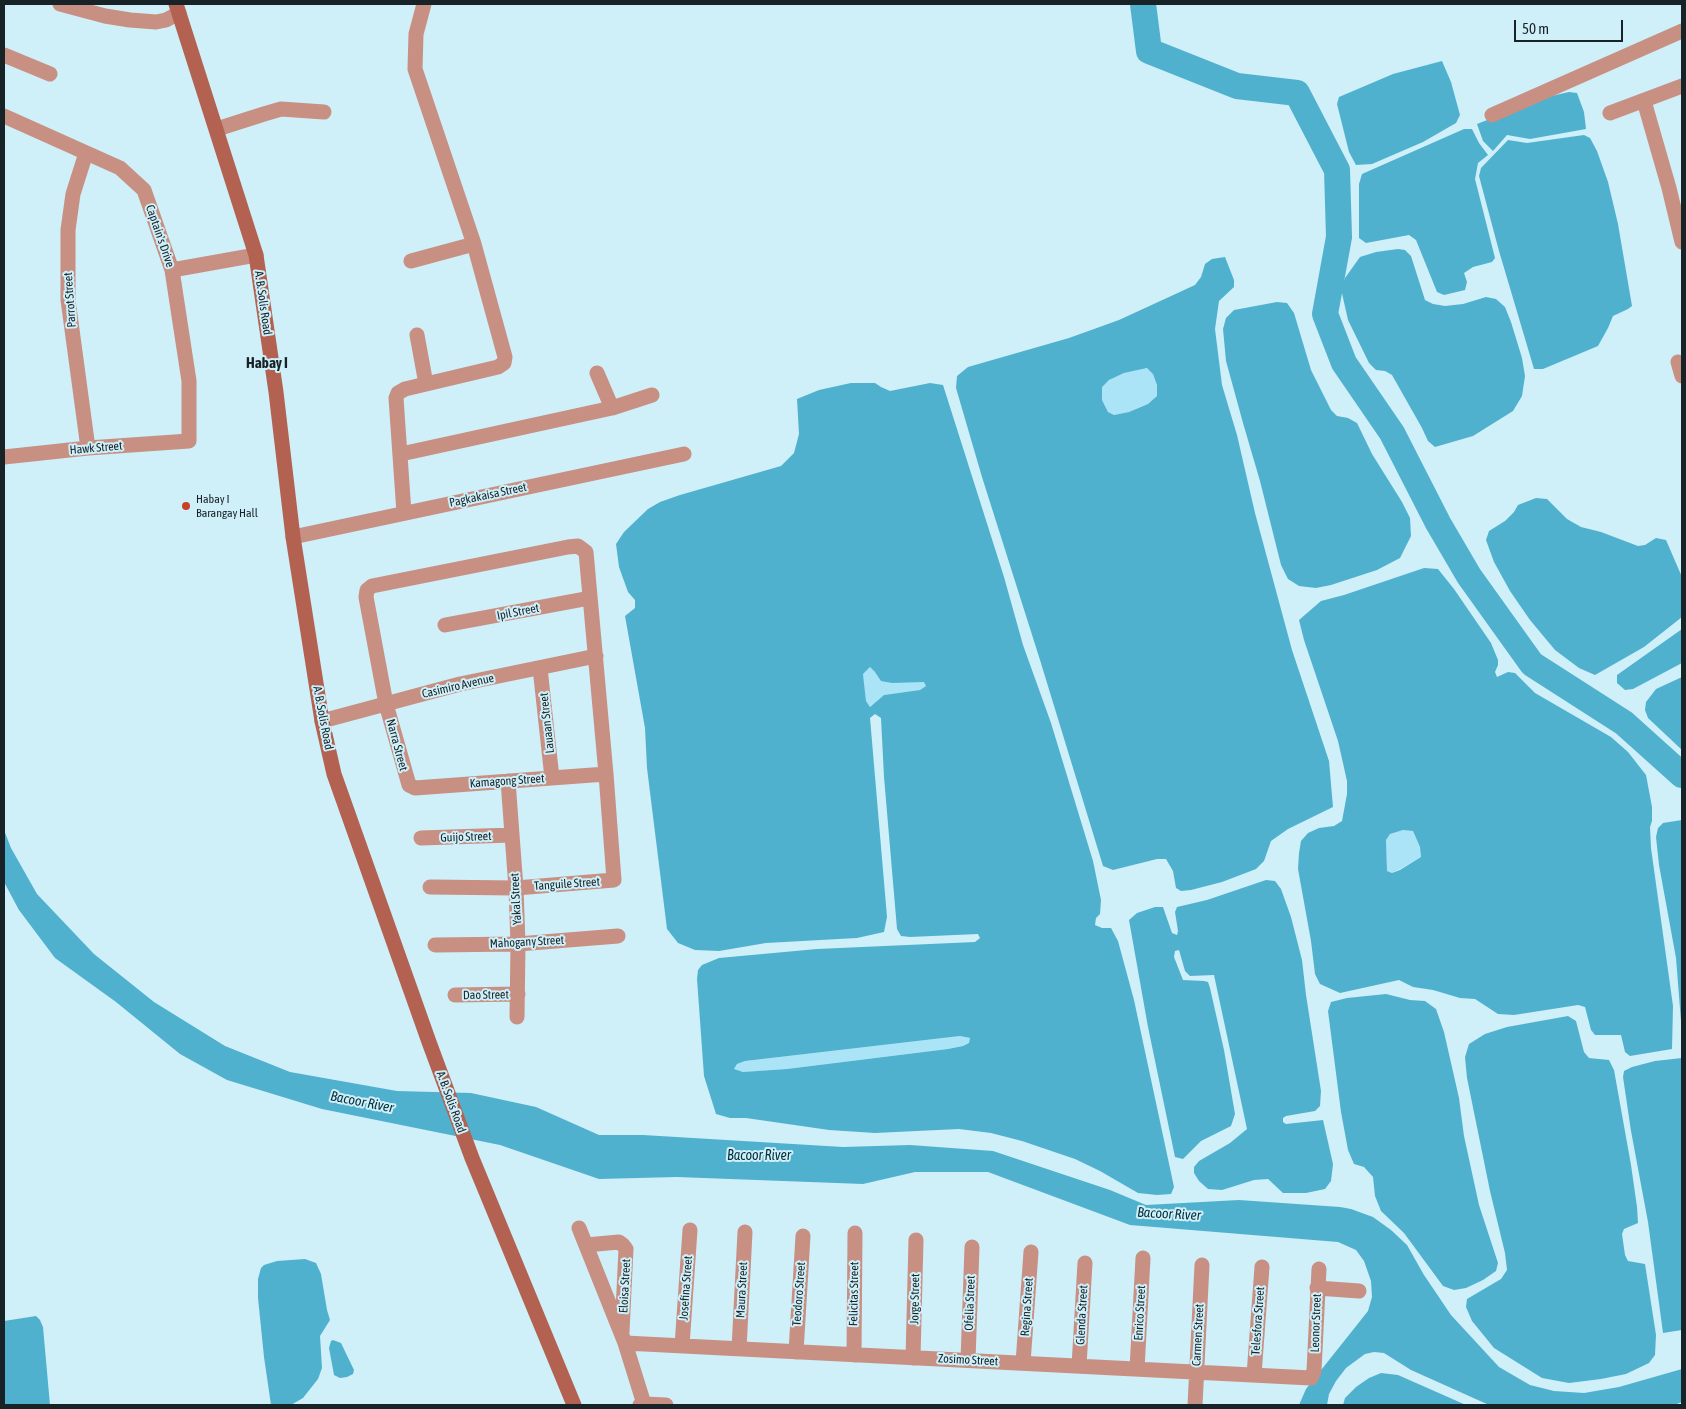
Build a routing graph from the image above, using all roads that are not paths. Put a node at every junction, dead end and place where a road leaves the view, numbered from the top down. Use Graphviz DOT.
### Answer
graph roads {
  1 [pos="60,4"];
  2 [pos="424,4"];
  3 [pos="177,8"];
  4 [pos="1682,31"];
  5 [pos="4,54"];
  6 [pos="50,74"];
  7 [pos="1682,86"];
  8 [pos="1644,101"];
  9 [pos="324,112"];
  10 [pos="1610,113"];
  11 [pos="1492,115"];
  12 [pos="4,116"];
  13 [pos="217,130"];
  14 [pos="86,153"];
  15 [pos="1682,242"];
  16 [pos="474,244"];
  17 [pos="256,255"];
  18 [pos="411,261"];
  19 [pos="172,270"];
  20 [pos="417,335"];
  21 [pos="597,373"];
  22 [pos="426,384"];
  23 [pos="652,395"];
  24 [pos="612,408"];
  25 [pos="189,441"];
  26 [pos="88,448"];
  27 [pos="401,454"];
  28 [pos="684,454"];
  29 [pos="4,457"];
  30 [pos="404,513"];
  31 [pos="293,537"];
  32 [pos="590,598"];
  33 [pos="445,625"];
  34 [pos="596,656"];
  35 [pos="540,668"];
  36 [pos="386,704"];
  37 [pos="322,721"];
  38 [pos="606,774"];
  39 [pos="552,778"];
  40 [pos="508,781"];
  41 [pos="409,785"];
  42 [pos="512,835"];
  43 [pos="421,838"];
  44 [pos="430,887"];
  45 [pos="516,888"];
  46 [pos="618,936"];
  47 [pos="518,944"];
  48 [pos="435,945"];
  49 [pos="518,994"];
  50 [pos="455,995"];
  51 [pos="517,1017"];
  52 [pos="579,1228"];
  53 [pos="690,1230"];
  54 [pos="745,1232"];
  55 [pos="855,1233"];
  56 [pos="803,1236"];
  57 [pos="916,1240"];
  58 [pos="586,1245"];
  59 [pos="972,1247"];
  60 [pos="1031,1252"];
  61 [pos="1143,1258"];
  62 [pos="1085,1263"];
  63 [pos="1202,1265"];
  64 [pos="1262,1267"];
  65 [pos="1319,1269"];
  66 [pos="1317,1288"];
  67 [pos="1359,1291"];
  68 [pos="624,1340"];
  69 [pos="682,1346"];
  70 [pos="739,1349"];
  71 [pos="796,1352"];
  72 [pos="854,1355"];
  73 [pos="913,1358"];
  74 [pos="968,1360"];
  75 [pos="1023,1363"];
  76 [pos="1079,1366"];
  77 [pos="1137,1369"];
  78 [pos="1197,1372"];
  79 [pos="1254,1375"];
  80 [pos="1312,1378"];
  81 [pos="574,1405"];
  82 [pos="642,1405"];
  83 [pos="666,1405"];
  84 [pos="1195,1405"];
  1 -- 3 [label="street"];
  2 -- 16 [label="street"];
  3 -- 13 [label="street, A. B. Solis Road"];
  4 -- 11 [label="street"];
  5 -- 6 [label="street"];
  7 -- 8 [label="street"];
  8 -- 10 [label="street"];
  8 -- 15 [label="street"];
  9 -- 13 [label="street"];
  12 -- 14 [label="street, Captain's Drive"];
  13 -- 17 [label="street, A. B. Solis Road"];
  14 -- 19 [label="street, Captain's Drive"];
  14 -- 26 [label="street, Parrot Street"];
  16 -- 18 [label="street"];
  16 -- 22 [label="street"];
  17 -- 19 [label="street"];
  17 -- 31 [label="street, A. B. Solis Road"];
  19 -- 25 [label="street, Captain's Drive"];
  20 -- 22 [label="street"];
  21 -- 24 [label="street"];
  22 -- 27 [label="street"];
  23 -- 24 [label="street"];
  24 -- 27 [label="street"];
  25 -- 26 [label="street, Hawk Street"];
  26 -- 29 [label="street, Hawk Street"];
  27 -- 30 [label="street"];
  28 -- 30 [label="street, Pagkakaisa Street"];
  30 -- 31 [label="street, Pagkakaisa Street"];
  31 -- 37 [label="street, A. B. Solis Road"];
  32 -- 33 [label="street, Ipil Street"];
  32 -- 34 [label="street"];
  32 -- 36 [label="street, Narra Street"];
  34 -- 35 [label="street, Casimiro Avenue"];
  34 -- 38 [label="street"];
  35 -- 36 [label="street, Casimiro Avenue"];
  35 -- 39 [label="street, Lauaan Street"];
  36 -- 37 [label="street, Casimiro Avenue"];
  36 -- 41 [label="street, Narra Street"];
  37 -- 81 [label="street, A. B. Solis Road"];
  38 -- 39 [label="street, Kamagong Street"];
  38 -- 45 [label="street, Tanguile Street"];
  39 -- 40 [label="street, Kamagong Street"];
  40 -- 41 [label="street, Kamagong Street"];
  40 -- 42 [label="street, Yakal Street"];
  42 -- 43 [label="street, Guijo Street"];
  42 -- 45 [label="street, Yakal Street"];
  44 -- 45 [label="street, Tanguile Street"];
  45 -- 47 [label="street, Yakal Street"];
  46 -- 47 [label="street, Mahogany Street"];
  47 -- 48 [label="street, Mahogany Street"];
  47 -- 49 [label="street, Yakal Street"];
  49 -- 50 [label="street, Dao Street"];
  49 -- 51 [label="street, Yakal Street"];
  52 -- 58 [label="street, Eloisa Street"];
  53 -- 69 [label="street, Josefina Street"];
  54 -- 70 [label="street, Maura Street"];
  55 -- 72 [label="street, Felicitas Street"];
  56 -- 71 [label="street, Teodoro Street"];
  57 -- 73 [label="street, Jorge Street"];
  58 -- 68 [label="street, Eloisa Street"];
  58 -- 68 [label="street, Eloisa Street"];
  59 -- 74 [label="street, Ofelia Street"];
  60 -- 75 [label="street, Regina Street"];
  61 -- 77 [label="street, Enrico Street"];
  62 -- 76 [label="street, Glenda Street"];
  63 -- 78 [label="street, Carmen Street"];
  64 -- 79 [label="street, Telesfora Street"];
  65 -- 66 [label="street, Leonor Street"];
  66 -- 67 [label="street"];
  66 -- 80 [label="street, Leonor Street"];
  68 -- 69 [label="street, Zosimo Street"];
  68 -- 82 [label="street, Eloisa Street"];
  69 -- 70 [label="street, Zosimo Street"];
  70 -- 71 [label="street, Zosimo Street"];
  71 -- 72 [label="street, Zosimo Street"];
  72 -- 73 [label="street, Zosimo Street"];
  73 -- 74 [label="street, Zosimo Street"];
  74 -- 75 [label="street, Zosimo Street"];
  75 -- 76 [label="street, Zosimo Street"];
  76 -- 77 [label="street, Zosimo Street"];
  77 -- 78 [label="street, Zosimo Street"];
  78 -- 79 [label="street, Zosimo Street"];
  78 -- 84 [label="street, Carmen Street"];
  79 -- 80 [label="street, Zosimo Street"];
  82 -- 83 [label="street"];
}
